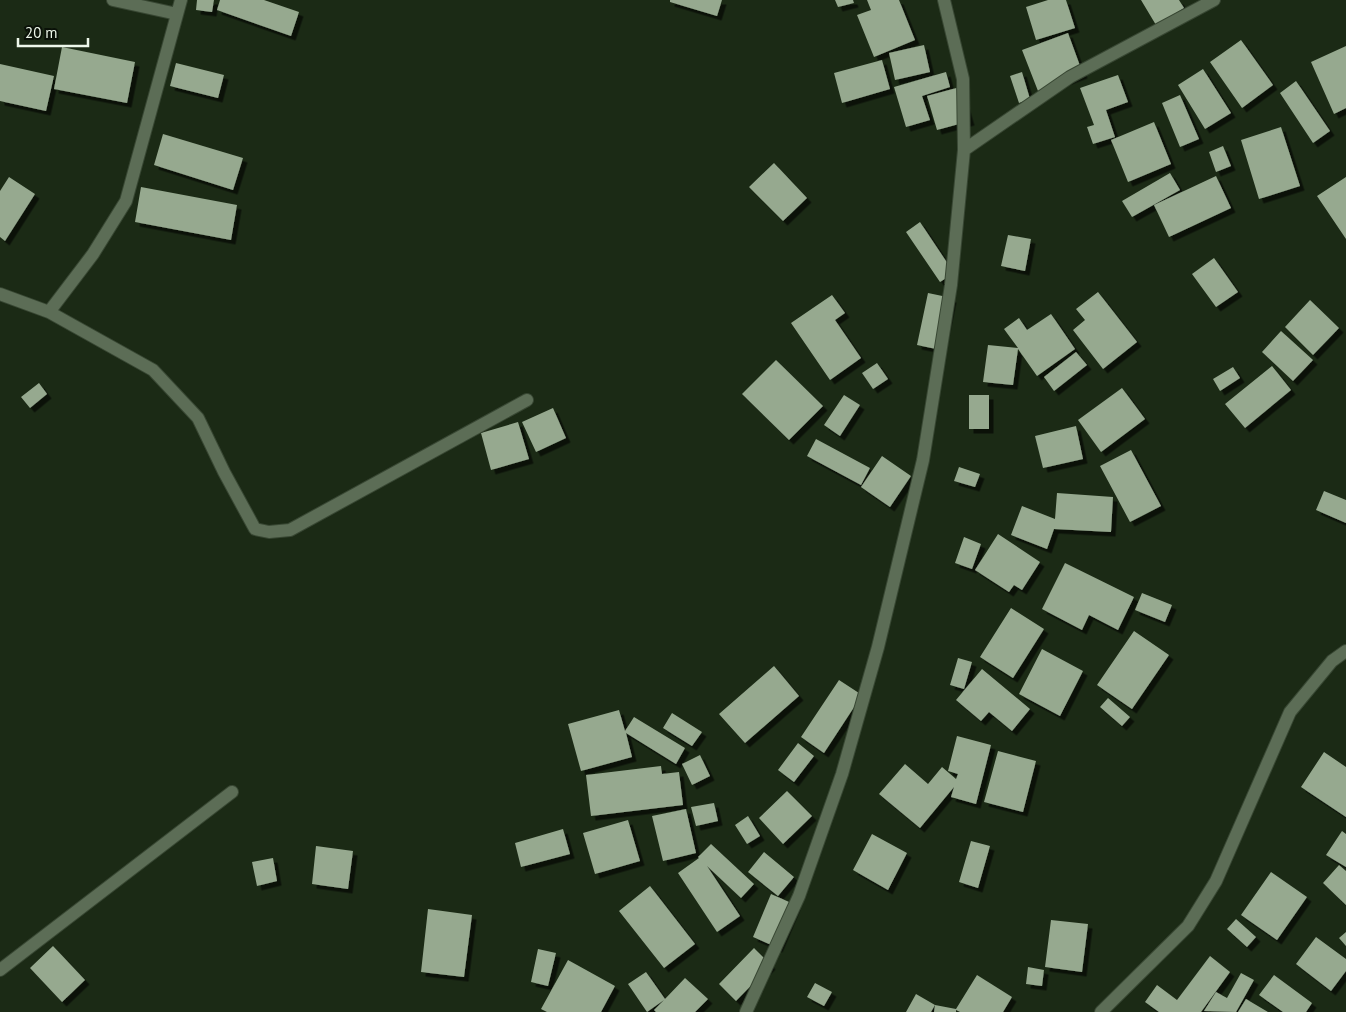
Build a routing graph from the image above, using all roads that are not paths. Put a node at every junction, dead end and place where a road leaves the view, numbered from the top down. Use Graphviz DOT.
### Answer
graph roads {
  1 [pos="113,0"];
  2 [pos="181,0"];
  3 [pos="944,0"];
  4 [pos="1214,0"];
  5 [pos="177,14"];
  6 [pos="964,150"];
  7 [pos="0,294"];
  8 [pos="49,312"];
  9 [pos="527,400"];
  10 [pos="1346,651"];
  11 [pos="232,792"];
  12 [pos="0,970"];
  13 [pos="746,1012"];
  14 [pos="1101,1012"];
  1 -- 5 [label="street"];
  2 -- 5 [label="street"];
  3 -- 6 [label="street"];
  4 -- 6 [label="street"];
  5 -- 8 [label="street"];
  6 -- 13 [label="street"];
  7 -- 8 [label="street"];
  8 -- 9 [label="street"];
  10 -- 14 [label="street"];
  11 -- 12 [label="street"];
}
